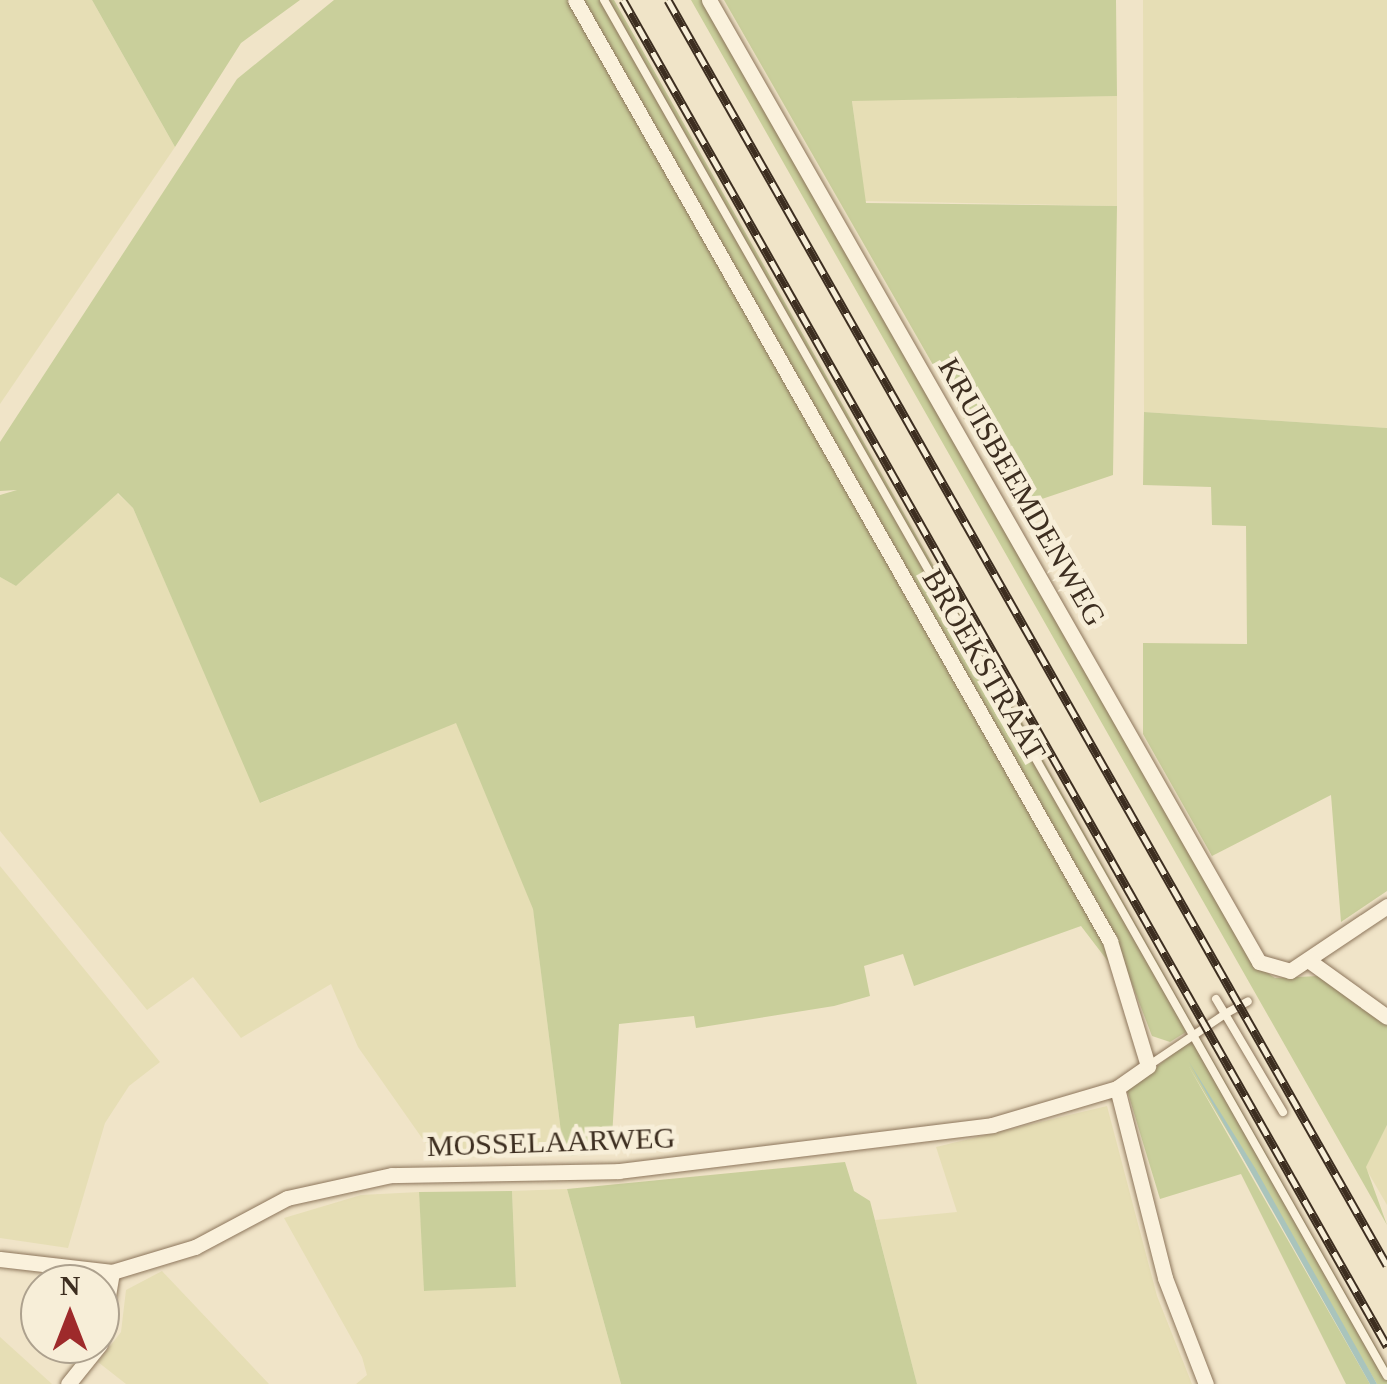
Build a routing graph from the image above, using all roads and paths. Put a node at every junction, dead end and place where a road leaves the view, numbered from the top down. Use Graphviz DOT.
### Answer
graph roads {
  1 [pos="575,0"];
  2 [pos="604,0"];
  3 [pos="709,0"];
  4 [pos="1387,906"];
  5 [pos="1308,960"];
  6 [pos="1216,998"];
  7 [pos="1248,1000"];
  8 [pos="1225,1014"];
  9 [pos="1387,1017"];
  10 [pos="1190,1034"];
  11 [pos="1148,1066"];
  12 [pos="1117,1088"];
  13 [pos="1283,1112"];
  14 [pos="0,1259"];
  15 [pos="43,1264"];
  16 [pos="120,1270"];
  17 [pos="84,1364"];
  18 [pos="1387,1376"];
  19 [pos="68,1384"];
  20 [pos="1206,1384"];
  1 -- 11 [label="street, BROEKSTRAAT"];
  2 -- 10 [label="lane"];
  3 -- 5 [label="street, KRUISBEEMDENWEG"];
  4 -- 5 [label="street"];
  5 -- 9 [label="street"];
  6 -- 8 [label="lane"];
  7 -- 8 [label="lane"];
  8 -- 10 [label="lane"];
  8 -- 13 [label="lane"];
  10 -- 11 [label="lane"];
  10 -- 18 [label="lane"];
  11 -- 12 [label="street"];
  12 -- 16 [label="street, MOSSELAARWEG"];
  12 -- 20 [label="street"];
  14 -- 15 [label="street, MOSSELAARWEG"];
  17 -- 19 [label="street"];
}
